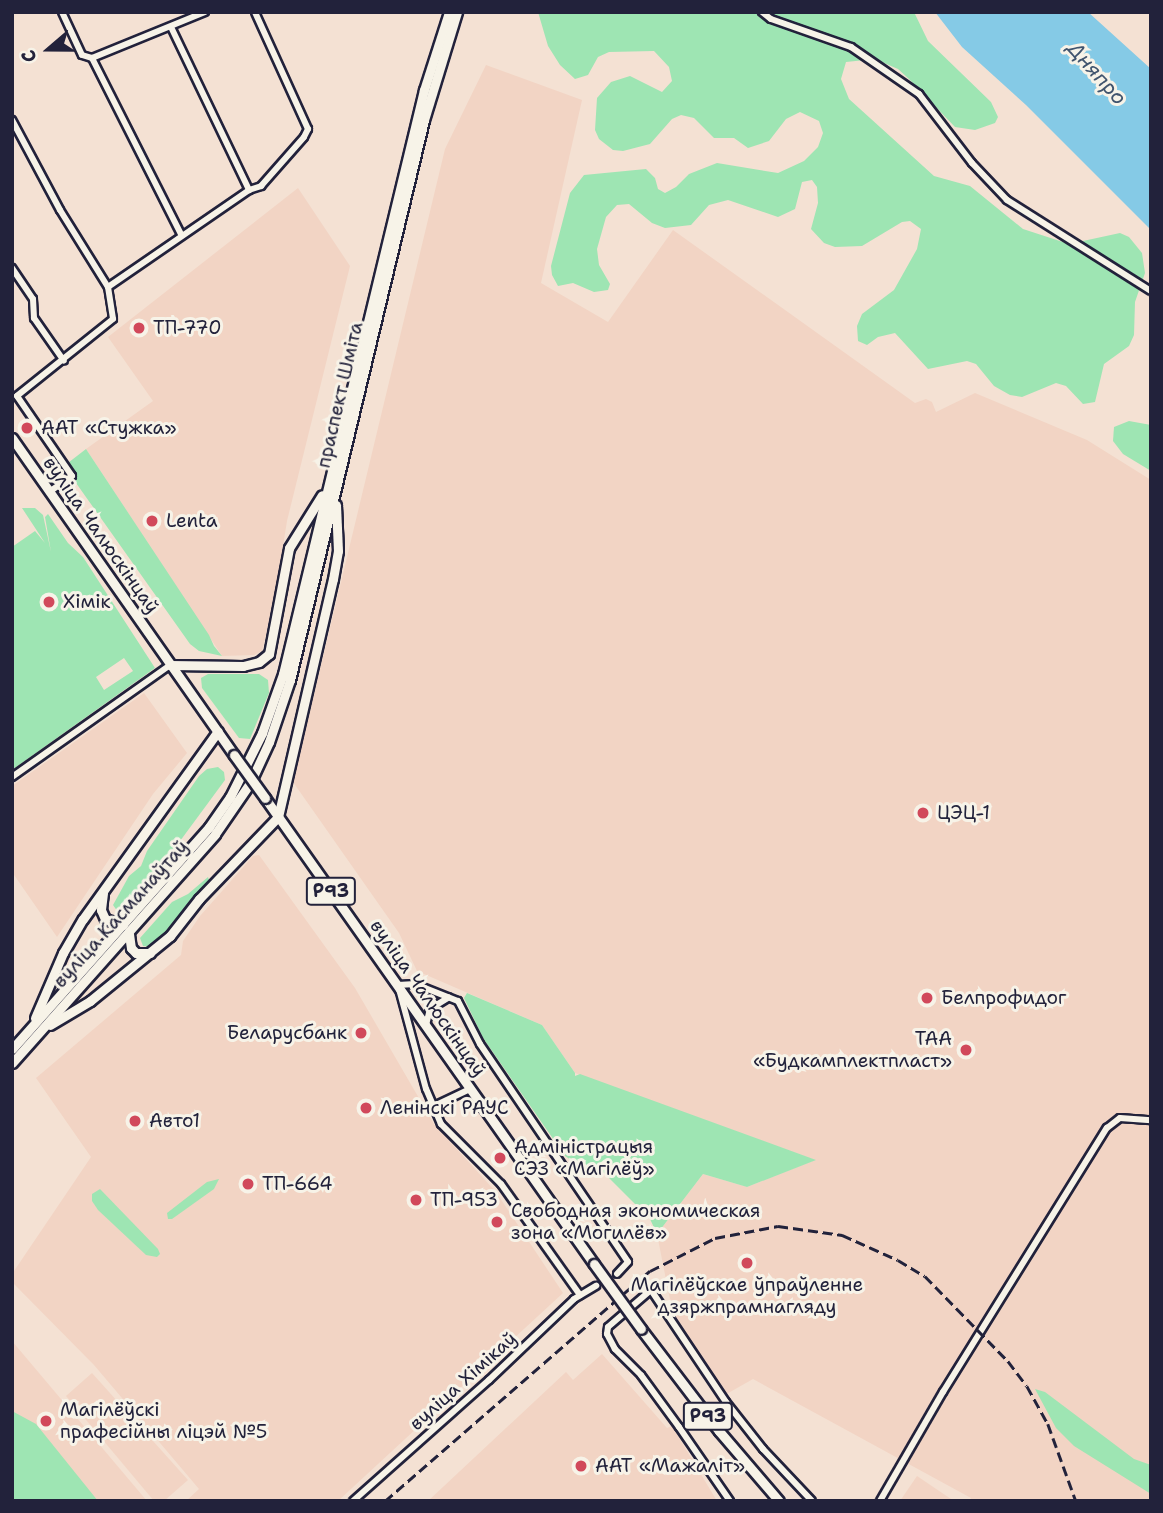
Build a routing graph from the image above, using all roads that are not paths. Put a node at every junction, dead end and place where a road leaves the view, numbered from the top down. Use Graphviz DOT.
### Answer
graph roads {
  1 [pos="62,12"];
  2 [pos="205,12"];
  3 [pos="255,12"];
  4 [pos="449,12"];
  5 [pos="457,12"];
  6 [pos="762,12"];
  7 [pos="171,27"];
  8 [pos="92,58"];
  9 [pos="12,120"];
  10 [pos="249,190"];
  11 [pos="182,236"];
  12 [pos="12,268"];
  13 [pos="108,287"];
  14 [pos="1151,291"];
  15 [pos="64,360"];
  16 [pos="12,438"];
  17 [pos="331,490"];
  18 [pos="50,492"];
  19 [pos="170,665"];
  20 [pos="218,732"];
  21 [pos="243,774"];
  22 [pos="12,777"];
  23 [pos="250,783"];
  24 [pos="278,817"];
  25 [pos="103,891"];
  26 [pos="127,928"];
  27 [pos="150,953"];
  28 [pos="398,985"];
  29 [pos="449,997"];
  30 [pos="426,1026"];
  31 [pos="37,1027"];
  32 [pos="12,1049"];
  33 [pos="12,1063"];
  34 [pos="470,1089"];
  35 [pos="432,1107"];
  36 [pos="1151,1121"];
  37 [pos="617,1275"];
  38 [pos="596,1286"];
  39 [pos="580,1295"];
  40 [pos="353,1501"];
  41 [pos="730,1501"];
  42 [pos="779,1501"];
  43 [pos="812,1501"];
  44 [pos="880,1501"];
  1 -- 8 [label="street"];
  2 -- 7 [label="street"];
  3 -- 10 [label="street"];
  4 -- 17 [label="main road, праспект Шміта"];
  5 -- 17 [label="main road, праспект Шміта"];
  6 -- 14 [label="street"];
  7 -- 8 [label="street"];
  7 -- 10 [label="street"];
  8 -- 11 [label="street"];
  9 -- 13 [label="street"];
  10 -- 11 [label="street"];
  11 -- 13 [label="street"];
  12 -- 15 [label="street"];
  13 -- 15 [label="street"];
  15 -- 18 [label="street"];
  16 -- 18 [label="main road, вуліца Чалюскінцаў / Р93"];
  17 -- 19 [label="main road"];
  17 -- 21 [label="main road, праспект Шміта"];
  17 -- 23 [label="main road, праспект Шміта"];
  17 -- 24 [label="main road"];
  18 -- 19 [label="main road, вуліца Чалюскінцаў / Р93"];
  19 -- 20 [label="main road, вуліца Чалюскінцаў / Р93"];
  19 -- 22 [label="street"];
  20 -- 24 [label="main road, вуліца Чалюскінцаў / Р93, bridge"];
  20 -- 25 [label="main road"];
  21 -- 26 [label="main road, вуліца Касманаўтаў"];
  23 -- 26 [label="main road, вуліца Касманаўтаў"];
  24 -- 27 [label="main road"];
  24 -- 28 [label="main road, вуліца Чалюскінцаў / Р93"];
  25 -- 26 [label="main road"];
  25 -- 31 [label="main road"];
  26 -- 27 [label="main road"];
  26 -- 31 [label="main road, вуліца Касманаўтаў"];
  27 -- 31 [label="main road"];
  28 -- 29 [label="street"];
  28 -- 30 [label="main road, вуліца Чалюскінцаў / Р93"];
  28 -- 35 [label="street"];
  29 -- 30 [label="street"];
  29 -- 37 [label="street"];
  30 -- 34 [label="main road, вуліца Чалюскінцаў / Р93"];
  31 -- 32 [label="main road, вуліца Касманаўтаў"];
  31 -- 33 [label="main road, вуліца Касманаўтаў"];
  34 -- 35 [label="street"];
  34 -- 42 [label="main road, вуліца Чалюскінцаў / Р93, bridge"];
  35 -- 39 [label="street"];
  36 -- 44 [label="street"];
  38 -- 39 [label="street, вуліца Хімікаў"];
  39 -- 40 [label="street, вуліца Хімікаў"];
  41 -- 43 [label="street"];
}
